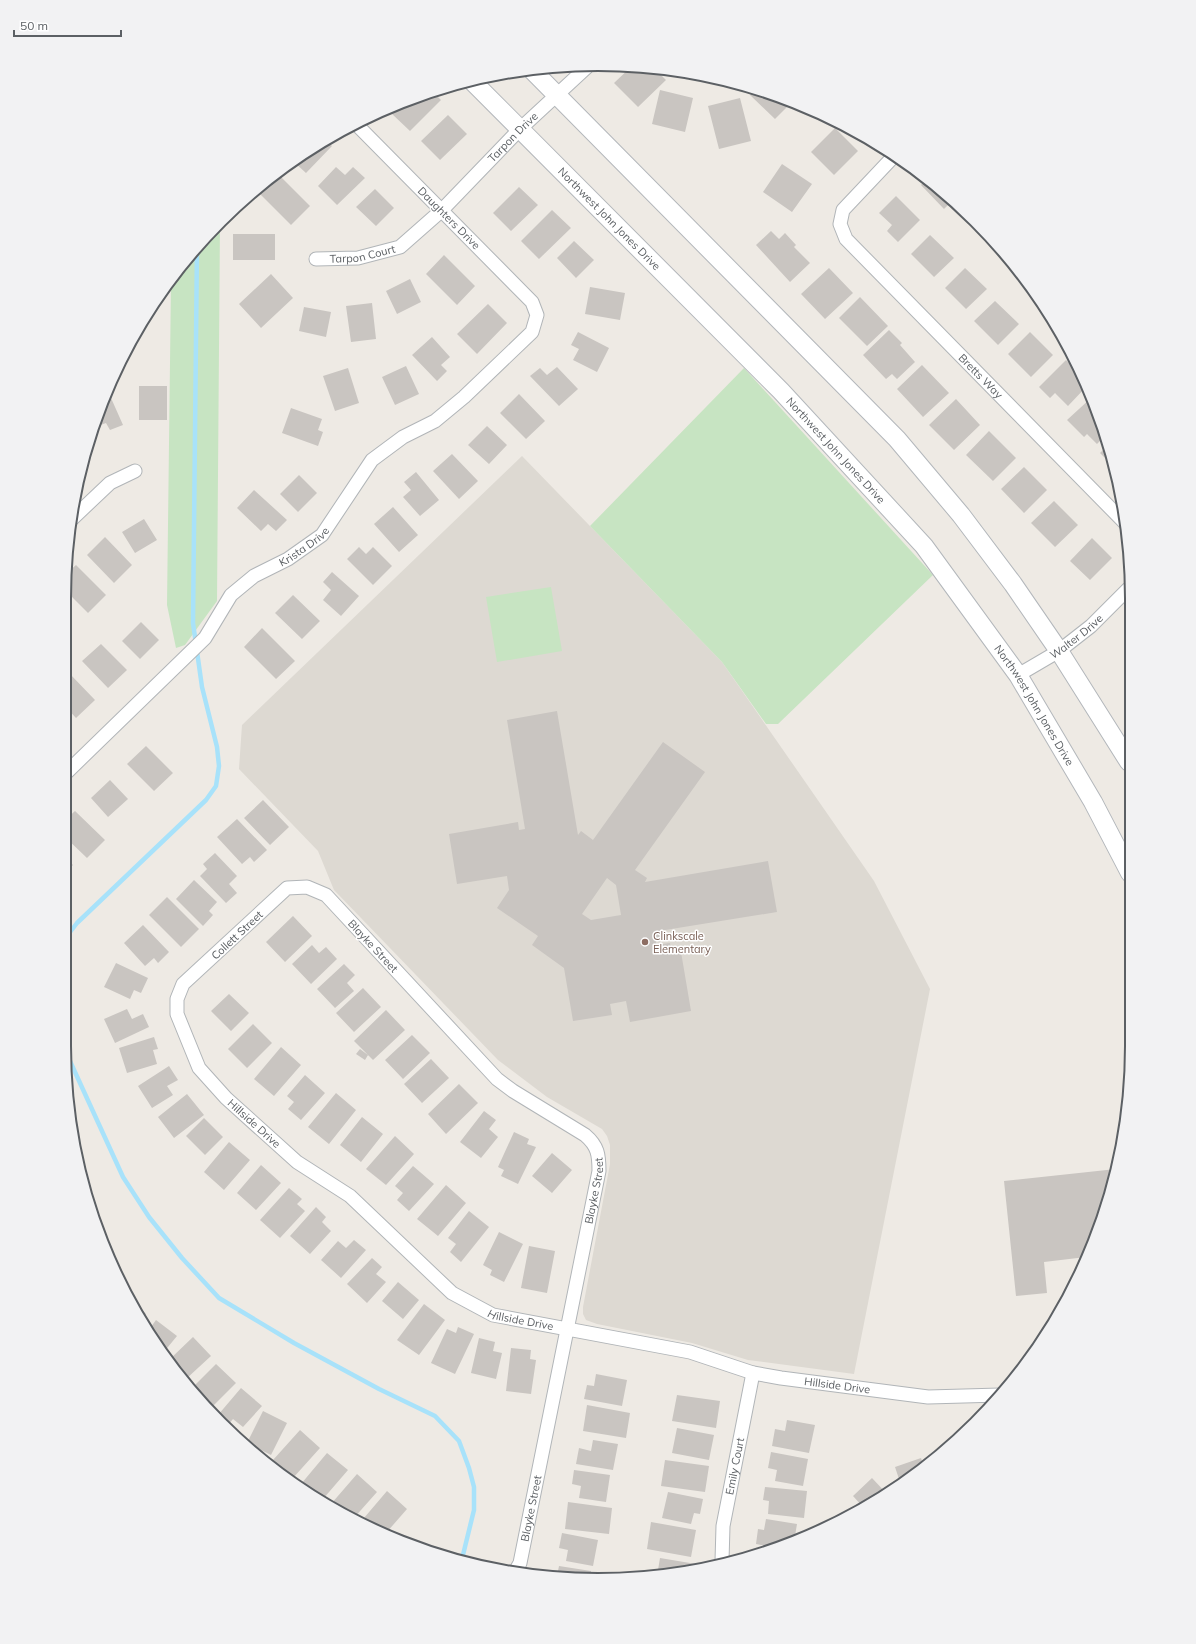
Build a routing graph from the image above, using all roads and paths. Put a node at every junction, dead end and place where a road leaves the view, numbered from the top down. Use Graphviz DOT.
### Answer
graph roads {
  1 [pos="582,71"];
  2 [pos="537,75"];
  3 [pos="476,86"];
  4 [pos="557,96"];
  5 [pos="360,128"];
  6 [pos="520,130"];
  7 [pos="891,160"];
  8 [pos="442,210"];
  9 [pos="316,259"];
  10 [pos="537,315"];
  11 [pos="135,471"];
  12 [pos="78,514"];
  13 [pos="1118,516"];
  14 [pos="1125,592"];
  15 [pos="1059,651"];
  16 [pos="1018,675"];
  17 [pos="1125,756"];
  18 [pos="71,768"];
  19 [pos="1125,863"];
  20 [pos="307,887"];
  21 [pos="177,999"];
  22 [pos="568,1329"];
  23 [pos="753,1373"];
  24 [pos="992,1395"];
  25 [pos="722,1558"];
  26 [pos="518,1566"];
  1 -- 4 [label="street, Tarpon Drive"];
  2 -- 4 [label="main road"];
  3 -- 6 [label="main road, Northwest John Jones Drive"];
  4 -- 6 [label="street, Tarpon Drive"];
  4 -- 15 [label="main road"];
  5 -- 8 [label="street, Daughters Drive"];
  6 -- 8 [label="street, Tarpon Drive"];
  6 -- 16 [label="main road, Northwest John Jones Drive"];
  7 -- 13 [label="street, Bretts Way"];
  8 -- 9 [label="street, Tarpon Court"];
  8 -- 10 [label="street, Daughters Drive"];
  10 -- 18 [label="street, Krista Drive"];
  11 -- 12 [label="street"];
  14 -- 15 [label="street, Walter Drive"];
  15 -- 16 [label="street, Walter Drive"];
  15 -- 17 [label="main road"];
  16 -- 19 [label="main road, Northwest John Jones Drive"];
  20 -- 21 [label="street, Collett Street"];
  20 -- 22 [label="street, Blayke Street"];
  21 -- 22 [label="street, Hillside Drive"];
  22 -- 23 [label="street, Hillside Drive"];
  22 -- 26 [label="street, Blayke Street"];
  23 -- 24 [label="street, Hillside Drive"];
  23 -- 25 [label="street, Emily Court"];
}
